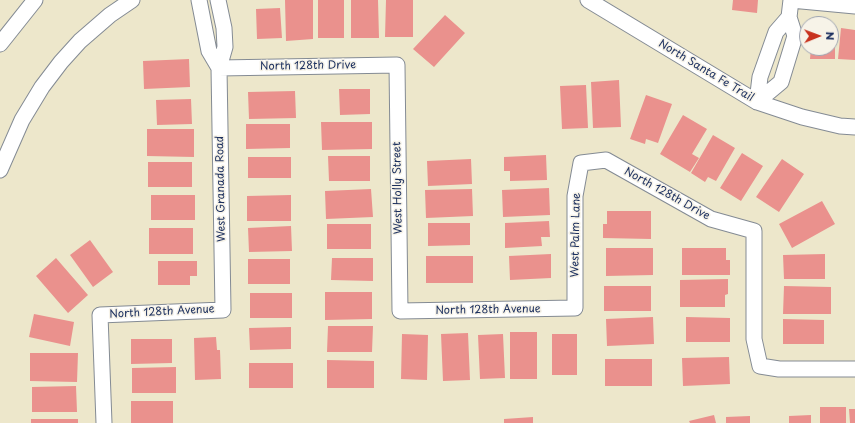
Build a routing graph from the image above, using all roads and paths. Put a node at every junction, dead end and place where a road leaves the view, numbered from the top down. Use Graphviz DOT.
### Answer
graph roads {
  1 [pos="35,0"];
  2 [pos="132,0"];
  3 [pos="199,0"];
  4 [pos="218,0"];
  5 [pos="588,0"];
  6 [pos="791,0"];
  7 [pos="855,6"];
  8 [pos="789,17"];
  9 [pos="0,44"];
  10 [pos="396,65"];
  11 [pos="219,68"];
  12 [pos="757,102"];
  13 [pos="855,127"];
  14 [pos="581,163"];
  15 [pos="0,170"];
  16 [pos="575,308"];
  17 [pos="223,310"];
  18 [pos="400,311"];
  19 [pos="855,369"];
  20 [pos="104,423"];
  1 -- 9 [label="street"];
  2 -- 15 [label="street"];
  3 -- 11 [label="street, West Granada Road"];
  4 -- 11 [label="street, West Granada Road"];
  5 -- 12 [label="street, North Santa Fe Trail"];
  6 -- 7 [label="street"];
  6 -- 8 [label="street"];
  8 -- 12 [label="street"];
  8 -- 12 [label="street"];
  10 -- 11 [label="street, North 128th Drive"];
  10 -- 18 [label="street, West Holly Street"];
  11 -- 17 [label="street, West Granada Road"];
  12 -- 13 [label="street, North Santa Fe Trail"];
  14 -- 16 [label="street, West Palm Lane"];
  14 -- 19 [label="street, North 128th Drive"];
  16 -- 18 [label="street, North 128th Avenue"];
  17 -- 20 [label="street, North 128th Avenue"];
}
